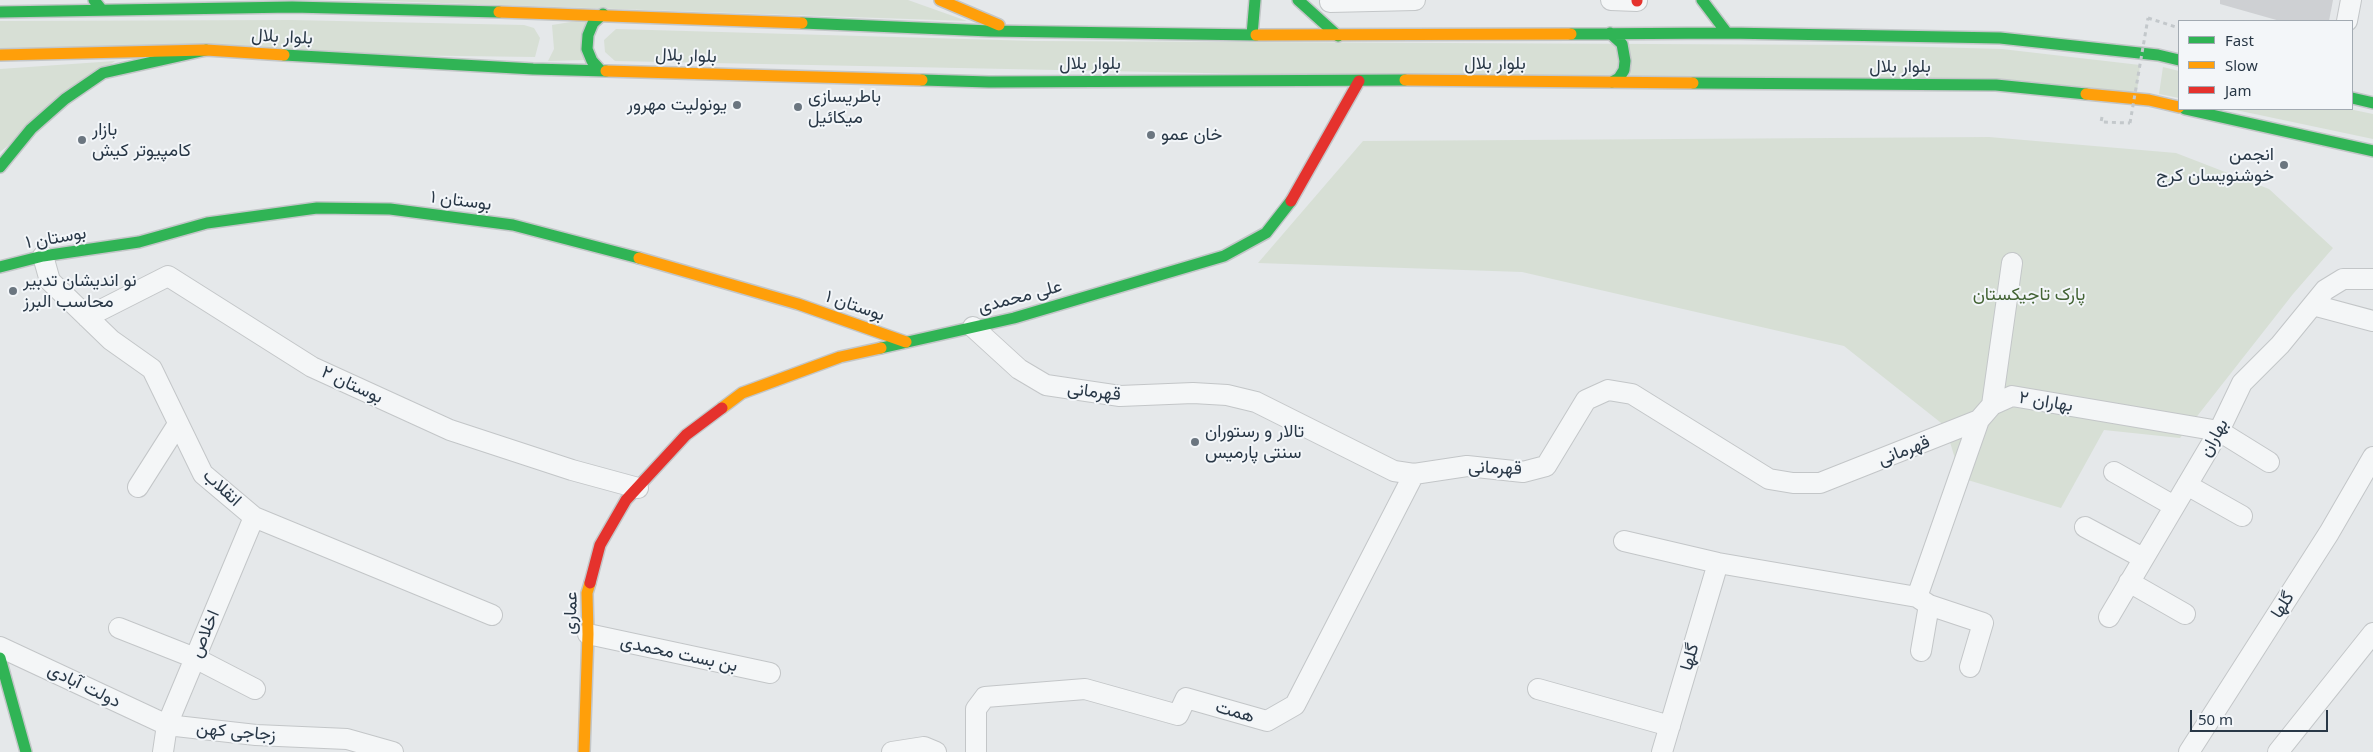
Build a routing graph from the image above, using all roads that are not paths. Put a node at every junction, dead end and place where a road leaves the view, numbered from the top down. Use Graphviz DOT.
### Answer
graph roads {
  1 [pos="319,0"];
  2 [pos="940,0"];
  3 [pos="1255,0"];
  4 [pos="1298,0"];
  5 [pos="1415,0"];
  6 [pos="1612,0"];
  7 [pos="1637,0"];
  8 [pos="1702,0"];
  9 [pos="2351,0"];
  10 [pos="1330,1"];
  11 [pos="102,2"];
  12 [pos="292,7"];
  13 [pos="0,12"];
  14 [pos="603,14"];
  15 [pos="1318,18"];
  16 [pos="2347,20"];
  17 [pos="1014,31"];
  18 [pos="1610,33"];
  19 [pos="1727,33"];
  20 [pos="1252,35"];
  21 [pos="1338,36"];
  22 [pos="206,50"];
  23 [pos="0,55"];
  24 [pos="2178,60"];
  25 [pos="601,71"];
  26 [pos="1359,81"];
  27 [pos="1612,82"];
  28 [pos="2353,98"];
  29 [pos="2373,103"];
  30 [pos="2178,107"];
  31 [pos="2189,110"];
  32 [pos="2373,151"];
  33 [pos="0,167"];
  34 [pos="43,256"];
  35 [pos="2012,263"];
  36 [pos="0,267"];
  37 [pos="2373,279"];
  38 [pos="2313,305"];
  39 [pos="87,317"];
  40 [pos="2373,321"];
  41 [pos="973,327"];
  42 [pos="906,342"];
  43 [pos="1986,413"];
  44 [pos="178,424"];
  45 [pos="2218,430"];
  46 [pos="2373,456"];
  47 [pos="2269,462"];
  48 [pos="2114,472"];
  49 [pos="1414,474"];
  50 [pos="2187,485"];
  51 [pos="138,487"];
  52 [pos="638,488"];
  53 [pos="2174,506"];
  54 [pos="2242,516"];
  55 [pos="254,518"];
  56 [pos="2085,527"];
  57 [pos="1624,541"];
  58 [pos="2143,558"];
  59 [pos="1718,563"];
  60 [pos="2129,582"];
  61 [pos="1923,601"];
  62 [pos="2185,614"];
  63 [pos="492,615"];
  64 [pos="2109,617"];
  65 [pos="119,628"];
  66 [pos="2373,633"];
  67 [pos="588,634"];
  68 [pos="0,647"];
  69 [pos="1921,650"];
  70 [pos="0,658"];
  71 [pos="195,658"];
  72 [pos="1970,667"];
  73 [pos="770,673"];
  74 [pos="256,688"];
  75 [pos="1538,688"];
  76 [pos="167,725"];
  77 [pos="1670,726"];
  78 [pos="26,752"];
  79 [pos="163,752"];
  80 [pos="393,752"];
  81 [pos="584,752"];
  82 [pos="892,752"];
  83 [pos="936,752"];
  84 [pos="976,752"];
  85 [pos="1662,752"];
  86 [pos="2189,752"];
  87 [pos="2278,752"];
  1 -- 12 [label="main road"];
  2 -- 17 [label="main road"];
  3 -- 20 [label="main road"];
  4 -- 15 [label="main road"];
  5 -- 10 [label="street"];
  6 -- 7 [label="street"];
  8 -- 19 [label="main road"];
  9 -- 16 [label="street"];
  10 -- 15 [label="street"];
  11 -- 12 [label="main road, بلوار بلال"];
  11 -- 13 [label="main road, بلوار بلال"];
  12 -- 14 [label="main road, بلوار بلال"];
  14 -- 17 [label="main road, بلوار بلال"];
  14 -- 25 [label="main road"];
  15 -- 21 [label="main road"];
  17 -- 20 [label="main road, بلوار بلال"];
  18 -- 19 [label="main road, بلوار بلال"];
  18 -- 21 [label="main road, بلوار بلال"];
  18 -- 27 [label="main road"];
  19 -- 24 [label="main road, بلوار بلال"];
  20 -- 21 [label="main road, بلوار بلال"];
  22 -- 23 [label="main road, بلوار بلال"];
  22 -- 25 [label="main road, بلوار بلال"];
  22 -- 33 [label="main road"];
  25 -- 26 [label="main road, بلوار بلال"];
  26 -- 27 [label="main road, بلوار بلال"];
  26 -- 41 [label="main road, علی محمدی"];
  27 -- 30 [label="main road, بلوار بلال"];
  28 -- 29 [label="main road"];
  31 -- 32 [label="main road"];
  34 -- 36 [label="main road, بوستان ۱"];
  34 -- 39 [label="street, انقلاب"];
  34 -- 42 [label="main road, بوستان ۱"];
  35 -- 43 [label="street"];
  37 -- 38 [label="street, بهاران"];
  38 -- 40 [label="street"];
  38 -- 45 [label="street, بهاران"];
  39 -- 44 [label="street, انقلاب"];
  39 -- 52 [label="street, بوستان ۲"];
  41 -- 42 [label="main road, علی محمدی"];
  41 -- 49 [label="street, قهرمانی"];
  42 -- 52 [label="main road, علی محمدی"];
  43 -- 45 [label="street, بهاران ۲"];
  43 -- 49 [label="street, قهرمانی"];
  43 -- 61 [label="street"];
  44 -- 51 [label="street"];
  44 -- 55 [label="street, انقلاب"];
  45 -- 47 [label="street"];
  45 -- 50 [label="street, بهاران"];
  46 -- 86 [label="street, گلها"];
  48 -- 53 [label="street"];
  49 -- 84 [label="street, همت"];
  50 -- 53 [label="street, بهاران"];
  50 -- 54 [label="street"];
  52 -- 67 [label="main road, عماری"];
  53 -- 58 [label="street, بهاران"];
  55 -- 63 [label="street, انقلاب"];
  55 -- 71 [label="street, اخلاص"];
  56 -- 58 [label="street"];
  57 -- 59 [label="street"];
  58 -- 60 [label="street, بهاران"];
  59 -- 61 [label="street"];
  59 -- 77 [label="street, گلها"];
  60 -- 62 [label="street"];
  60 -- 64 [label="street, بهاران"];
  61 -- 69 [label="street"];
  61 -- 72 [label="street"];
  65 -- 71 [label="street"];
  66 -- 87 [label="street"];
  67 -- 73 [label="street, بن بست محمدی"];
  67 -- 81 [label="main road, عماری"];
  68 -- 76 [label="street, دولت آبادی"];
  70 -- 78 [label="main road"];
  71 -- 74 [label="street"];
  71 -- 76 [label="street, اخلاص"];
  75 -- 77 [label="street"];
  76 -- 79 [label="street, اخلاص"];
  76 -- 80 [label="street, زجاجی کهن"];
  77 -- 85 [label="street, گلها"];
  82 -- 83 [label="street"];
}
